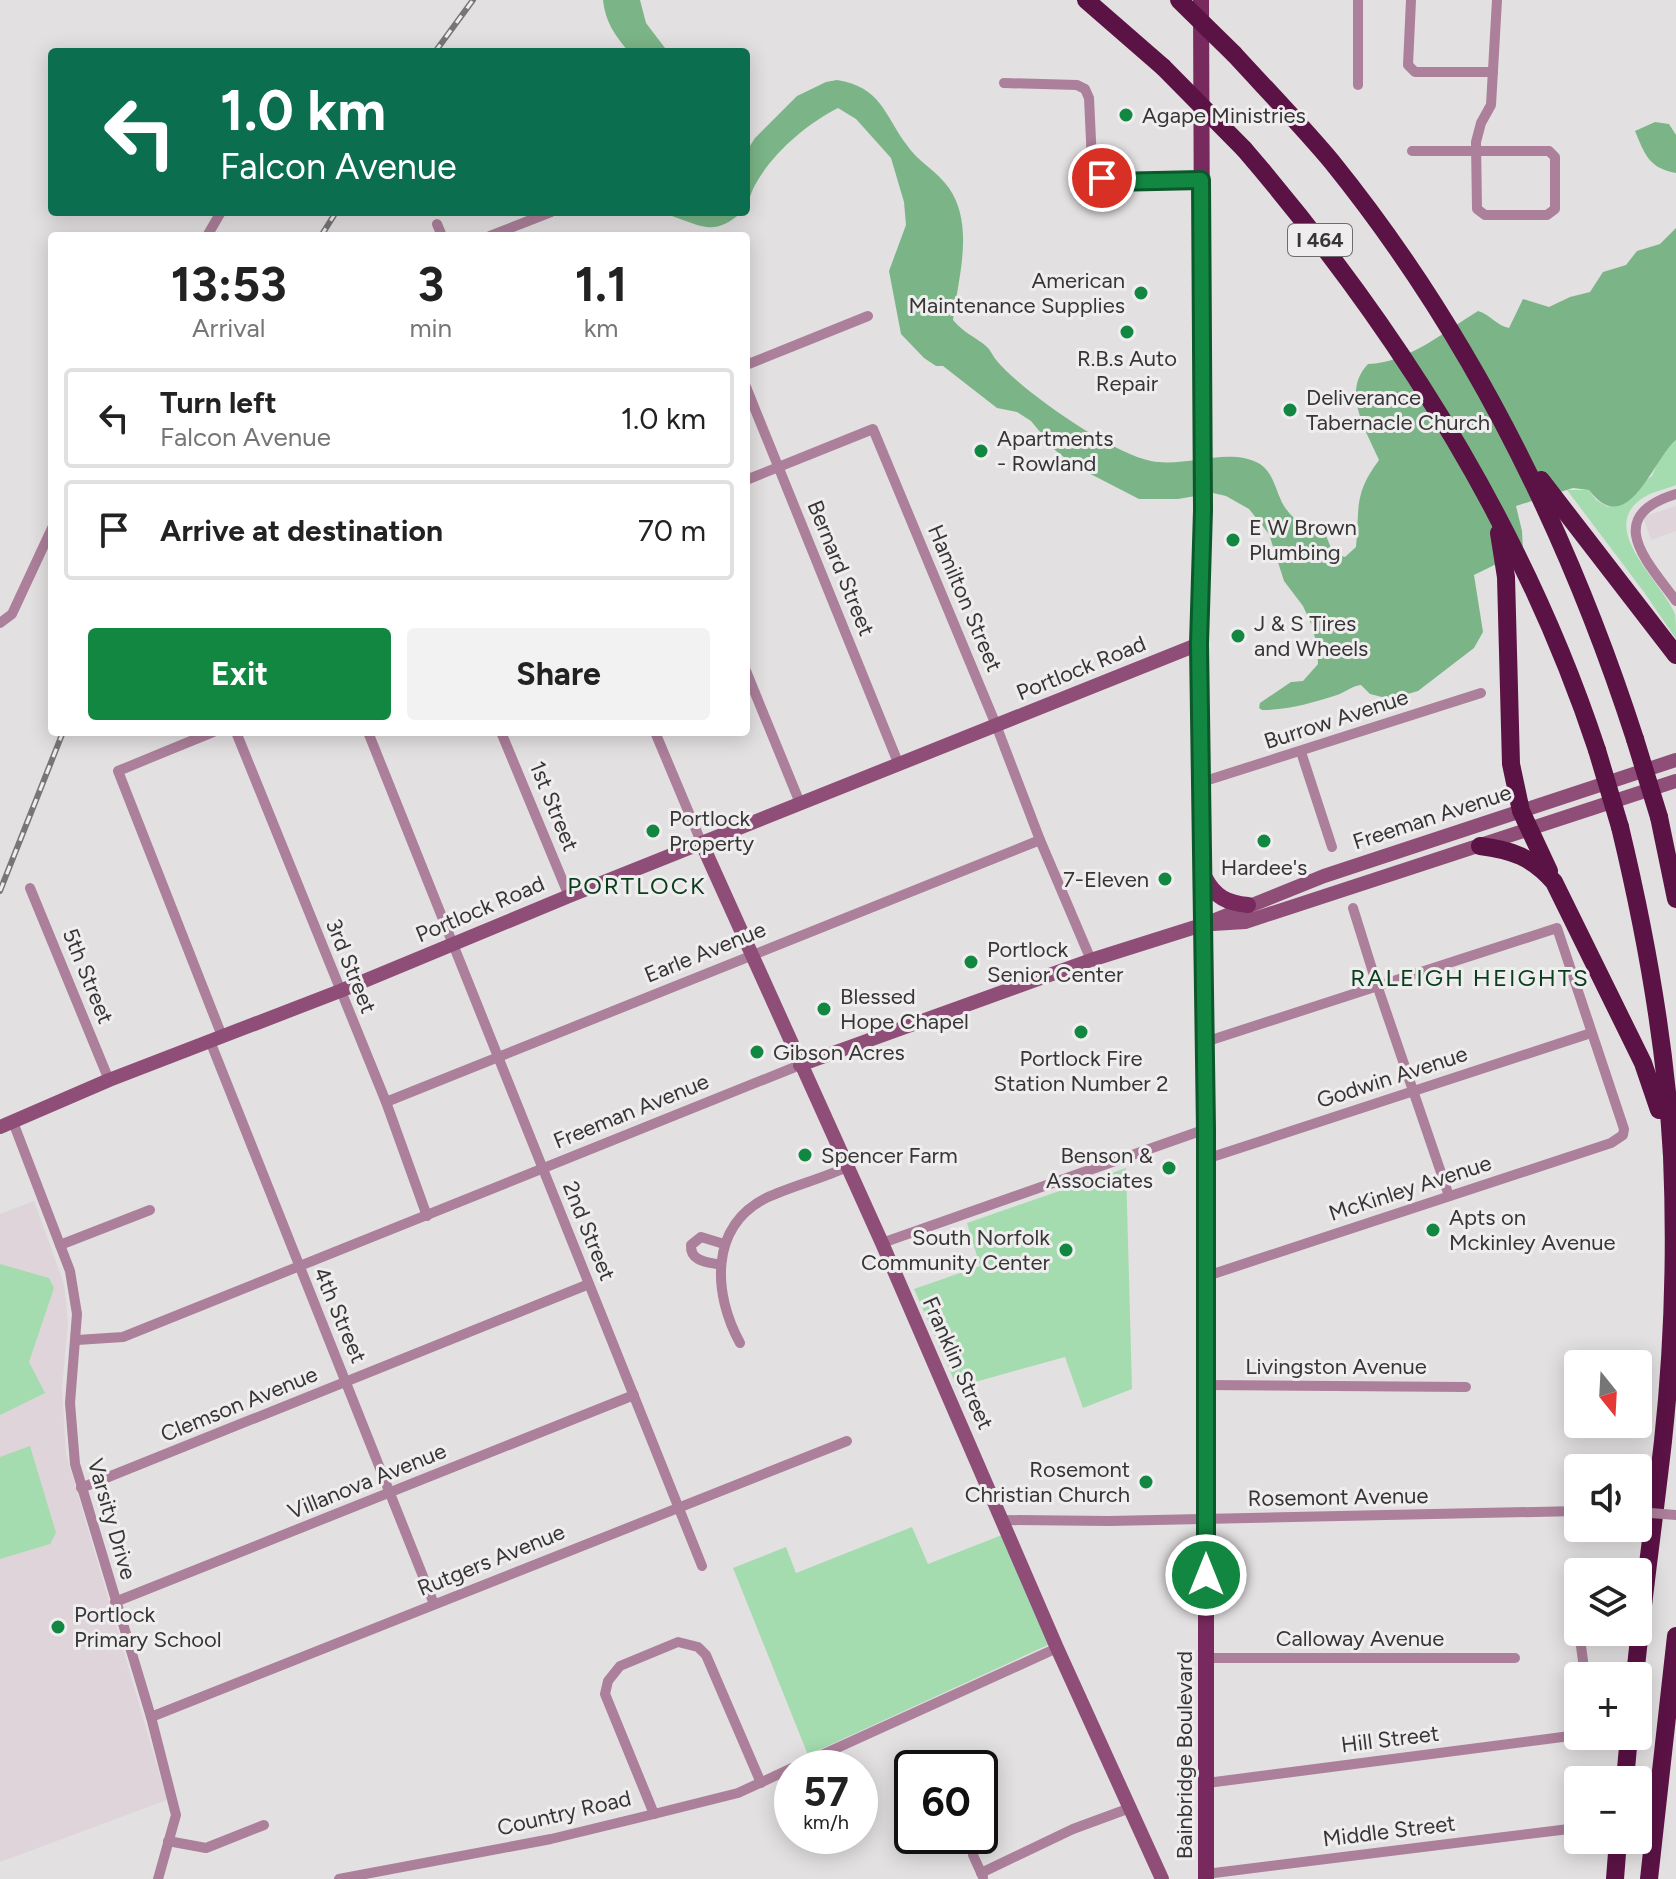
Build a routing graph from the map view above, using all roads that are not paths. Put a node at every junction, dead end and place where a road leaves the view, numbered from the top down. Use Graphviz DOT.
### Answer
graph roads {
  1 [pos="1086,0"];
  2 [pos="1179,0"];
  3 [pos="1201,0"];
  4 [pos="1358,0"];
  5 [pos="1411,0"];
  6 [pos="1497,0"];
  7 [pos="1493,72"];
  8 [pos="1004,83"];
  9 [pos="1358,85"];
  10 [pos="1412,151"];
  11 [pos="1476,151"];
  12 [pos="1201,180"];
  13 [pos="541,216"];
  14 [pos="437,224"];
  15 [pos="440,232"];
  16 [pos="500,232"];
  17 [pos="868,316"];
  18 [pos="750,363"];
  19 [pos="750,397"];
  20 [pos="778,467"];
  21 [pos="750,478"];
  22 [pos="1676,494"];
  23 [pos="1494,511"];
  24 [pos="1556,514"];
  25 [pos="48,537"];
  26 [pos="1676,601"];
  27 [pos="0,623"];
  28 [pos="1199,644"];
  29 [pos="1676,655"];
  30 [pos="750,681"];
  31 [pos="1481,693"];
  32 [pos="996,725"];
  33 [pos="203,736"];
  34 [pos="238,736"];
  35 [pos="370,736"];
  36 [pos="503,736"];
  37 [pos="657,736"];
  38 [pos="1301,752"];
  39 [pos="1676,760"];
  40 [pos="899,765"];
  41 [pos="1676,781"];
  42 [pos="1202,782"];
  43 [pos="800,803"];
  44 [pos="1521,811"];
  45 [pos="1530,830"];
  46 [pos="1040,840"];
  47 [pos="702,844"];
  48 [pos="1480,846"];
  49 [pos="1332,847"];
  50 [pos="1204,877"];
  51 [pos="1554,882"];
  52 [pos="30,888"];
  53 [pos="569,896"];
  54 [pos="1676,899"];
  55 [pos="1248,905"];
  56 [pos="1353,908"];
  57 [pos="1205,924"];
  58 [pos="454,944"];
  59 [pos="751,956"];
  60 [pos="1091,960"];
  61 [pos="1377,985"];
  62 [pos="340,991"];
  63 [pos="1591,1033"];
  64 [pos="216,1038"];
  65 [pos="1205,1042"];
  66 [pos="499,1056"];
  67 [pos="800,1065"];
  68 [pos="109,1080"];
  69 [pos="1413,1092"];
  70 [pos="386,1102"];
  71 [pos="7,1125"];
  72 [pos="1206,1129"];
  73 [pos="1206,1159"];
  74 [pos="847,1167"];
  75 [pos="544,1170"];
  76 [pos="1672,1172"];
  77 [pos="1449,1196"];
  78 [pos="150,1210"];
  79 [pos="427,1216"];
  80 [pos="882,1243"];
  81 [pos="724,1244"];
  82 [pos="60,1245"];
  83 [pos="721,1265"];
  84 [pos="298,1267"];
  85 [pos="1207,1276"];
  86 [pos="589,1284"];
  87 [pos="77,1340"];
  88 [pos="740,1343"];
  89 [pos="347,1383"];
  90 [pos="1206,1385"];
  91 [pos="1466,1387"];
  92 [pos="634,1395"];
  93 [pos="847,1441"];
  94 [pos="81,1488"];
  95 [pos="391,1493"];
  96 [pos="679,1507"];
  97 [pos="1564,1511"];
  98 [pos="1652,1513"];
  99 [pos="1676,1515"];
  100 [pos="1207,1519"];
  101 [pos="1003,1520"];
  102 [pos="702,1566"];
  103 [pos="115,1602"];
  104 [pos="434,1604"];
  105 [pos="1676,1636"];
  106 [pos="1581,1646"];
  107 [pos="1057,1648"];
  108 [pos="1206,1658"];
  109 [pos="1515,1658"];
  110 [pos="1583,1662"];
  111 [pos="1637,1662"];
  112 [pos="151,1717"];
  113 [pos="1564,1737"];
  114 [pos="832,1750"];
  115 [pos="774,1777"];
  116 [pos="761,1783"];
  117 [pos="1207,1783"];
  118 [pos="1130,1808"];
  119 [pos="654,1814"];
  120 [pos="264,1825"];
  121 [pos="1564,1830"];
  122 [pos="168,1841"];
  123 [pos="1617,1854"];
  124 [pos="973,1855"];
  125 [pos="982,1876"];
  126 [pos="1206,1876"];
  127 [pos="1649,1876"];
  128 [pos="158,1879"];
  129 [pos="339,1879"];
  130 [pos="1162,1879"];
  131 [pos="1615,1879"];
  1 -- 23 [label="highway, I 464, bridge"];
  2 -- 24 [label="highway, I 464, bridge"];
  3 -- 12 [label="main road, Bainbridge Boulevard"];
  4 -- 9 [label="street"];
  5 -- 7 [label="street"];
  6 -- 7 [label="street"];
  7 -- 11 [label="street"];
  8 -- 12 [label="street"];
  10 -- 11 [label="street"];
  11 -- 11 [label="street"];
  12 -- 28 [label="main road, Bainbridge Boulevard"];
  13 -- 16 [label="street"];
  14 -- 15 [label="street"];
  17 -- 18 [label="street"];
  19 -- 20 [label="street, Bernard Street"];
  20 -- 21 [label="street"];
  20 -- 32 [label="street, Hamilton Street"];
  20 -- 40 [label="street, Bernard Street"];
  22 -- 26 [label="street"];
  23 -- 44 [label="highway"];
  23 -- 76 [label="highway, I 464, bridge"];
  24 -- 29 [label="highway"];
  24 -- 54 [label="highway, bridge"];
  25 -- 27 [label="street"];
  28 -- 32 [label="main road, Portlock Road"];
  28 -- 42 [label="main road, Bainbridge Boulevard"];
  30 -- 43 [label="street"];
  31 -- 38 [label="street, Burrow Avenue"];
  32 -- 40 [label="main road, Portlock Road"];
  32 -- 46 [label="street, Hamilton Street"];
  33 -- 64 [label="street, 4th Street"];
  34 -- 62 [label="street, 3rd Street"];
  35 -- 58 [label="street, 2nd Street"];
  36 -- 53 [label="street, 1st Street"];
  37 -- 47 [label="street, Franklin Street"];
  38 -- 42 [label="street, Burrow Avenue"];
  38 -- 49 [label="street"];
  39 -- 44 [label="main road, Freeman Avenue"];
  40 -- 43 [label="main road, Portlock Road"];
  41 -- 45 [label="main road, Freeman Avenue"];
  42 -- 50 [label="main road, Bainbridge Boulevard"];
  43 -- 47 [label="main road, Portlock Road"];
  44 -- 45 [label="highway"];
  44 -- 55 [label="main road, Freeman Avenue"];
  45 -- 48 [label="main road, Freeman Avenue"];
  45 -- 51 [label="highway"];
  46 -- 59 [label="street, Earle Avenue"];
  46 -- 60 [label="street, Hamilton Street"];
  47 -- 53 [label="main road, Portlock Road"];
  47 -- 59 [label="main road, Franklin Street"];
  48 -- 51 [label="highway"];
  48 -- 57 [label="main road, Freeman Avenue"];
  50 -- 55 [label="main road"];
  50 -- 57 [label="main road, Bainbridge Boulevard"];
  51 -- 76 [label="highway"];
  52 -- 68 [label="street, 5th Street"];
  53 -- 58 [label="main road, Portlock Road"];
  55 -- 57 [label="main road, Freeman Avenue"];
  56 -- 61 [label="street"];
  57 -- 60 [label="main road, Freeman Avenue"];
  57 -- 65 [label="main road, Bainbridge Boulevard"];
  58 -- 62 [label="main road, Portlock Road"];
  58 -- 66 [label="street, 2nd Street"];
  59 -- 66 [label="street, Earle Avenue"];
  59 -- 67 [label="main road, Franklin Street"];
  60 -- 67 [label="main road, Freeman Avenue"];
  61 -- 63 [label="street"];
  61 -- 65 [label="street"];
  61 -- 69 [label="street"];
  62 -- 64 [label="main road, Portlock Road"];
  62 -- 70 [label="street, 3rd Street"];
  63 -- 69 [label="street, Godwin Avenue"];
  63 -- 77 [label="street, McKinley Avenue"];
  64 -- 68 [label="main road, Portlock Road"];
  64 -- 84 [label="street, 4th Street"];
  65 -- 72 [label="main road, Bainbridge Boulevard"];
  66 -- 70 [label="street, Earle Avenue"];
  66 -- 75 [label="street, 2nd Street"];
  67 -- 74 [label="main road, Franklin Street"];
  67 -- 75 [label="street, Freeman Avenue"];
  68 -- 71 [label="main road, Portlock Road"];
  69 -- 73 [label="street, Godwin Avenue"];
  69 -- 77 [label="street"];
  70 -- 79 [label="street, 3rd Street"];
  71 -- 82 [label="street, Varsity Drive"];
  72 -- 73 [label="main road, Bainbridge Boulevard"];
  72 -- 80 [label="street"];
  73 -- 85 [label="main road, Bainbridge Boulevard"];
  74 -- 80 [label="main road, Franklin Street"];
  74 -- 81 [label="street"];
  75 -- 79 [label="street, Freeman Avenue"];
  75 -- 86 [label="street, 2nd Street"];
  76 -- 111 [label="highway, I 464"];
  77 -- 85 [label="street, McKinley Avenue"];
  78 -- 82 [label="street"];
  79 -- 84 [label="street, Freeman Avenue"];
  80 -- 101 [label="main road, Franklin Street"];
  81 -- 83 [label="street"];
  81 -- 83 [label="street"];
  82 -- 87 [label="street, Varsity Drive"];
  83 -- 88 [label="street"];
  84 -- 87 [label="street, Freeman Avenue"];
  84 -- 89 [label="street, 4th Street"];
  85 -- 90 [label="main road, Bainbridge Boulevard"];
  86 -- 89 [label="street, Clemson Avenue"];
  86 -- 92 [label="street, 2nd Street"];
  87 -- 94 [label="street, Varsity Drive"];
  89 -- 94 [label="street, Clemson Avenue"];
  89 -- 95 [label="street, 4th Street"];
  90 -- 91 [label="street, Livingston Avenue"];
  90 -- 100 [label="main road, Bainbridge Boulevard"];
  92 -- 95 [label="street, Villanova Avenue"];
  92 -- 96 [label="street, 2nd Street"];
  93 -- 96 [label="street, Rutgers Avenue"];
  94 -- 103 [label="street, Varsity Drive"];
  95 -- 103 [label="street, Villanova Avenue"];
  95 -- 104 [label="street, 4th Street"];
  96 -- 102 [label="street, 2nd Street"];
  96 -- 104 [label="street, Rutgers Avenue"];
  97 -- 100 [label="street, Rosemont Avenue"];
  98 -- 99 [label="street, bridge"];
  100 -- 101 [label="street, Rosemont Avenue"];
  100 -- 108 [label="main road, Bainbridge Boulevard"];
  101 -- 107 [label="main road, Franklin Street"];
  103 -- 112 [label="street, Varsity Drive"];
  104 -- 112 [label="street, Rutgers Avenue"];
  105 -- 127 [label="highway"];
  106 -- 110 [label="street"];
  107 -- 114 [label="street, Country Road"];
  107 -- 118 [label="main road, Franklin Street"];
  108 -- 109 [label="street, Calloway Avenue"];
  108 -- 117 [label="main road, Bainbridge Boulevard"];
  112 -- 122 [label="street, Varsity Drive"];
  113 -- 117 [label="street, Hill Street"];
  115 -- 116 [label="street, Country Road"];
  116 -- 119 [label="street, Country Road"];
  116 -- 119 [label="street"];
  117 -- 126 [label="main road, Bainbridge Boulevard"];
  118 -- 125 [label="street"];
  118 -- 130 [label="main road, Franklin Street"];
  119 -- 129 [label="street, Country Road"];
  120 -- 122 [label="street"];
  121 -- 126 [label="street, Middle Street"];
  122 -- 128 [label="street, Varsity Drive"];
  123 -- 131 [label="highway"];
  124 -- 125 [label="street"];
}
